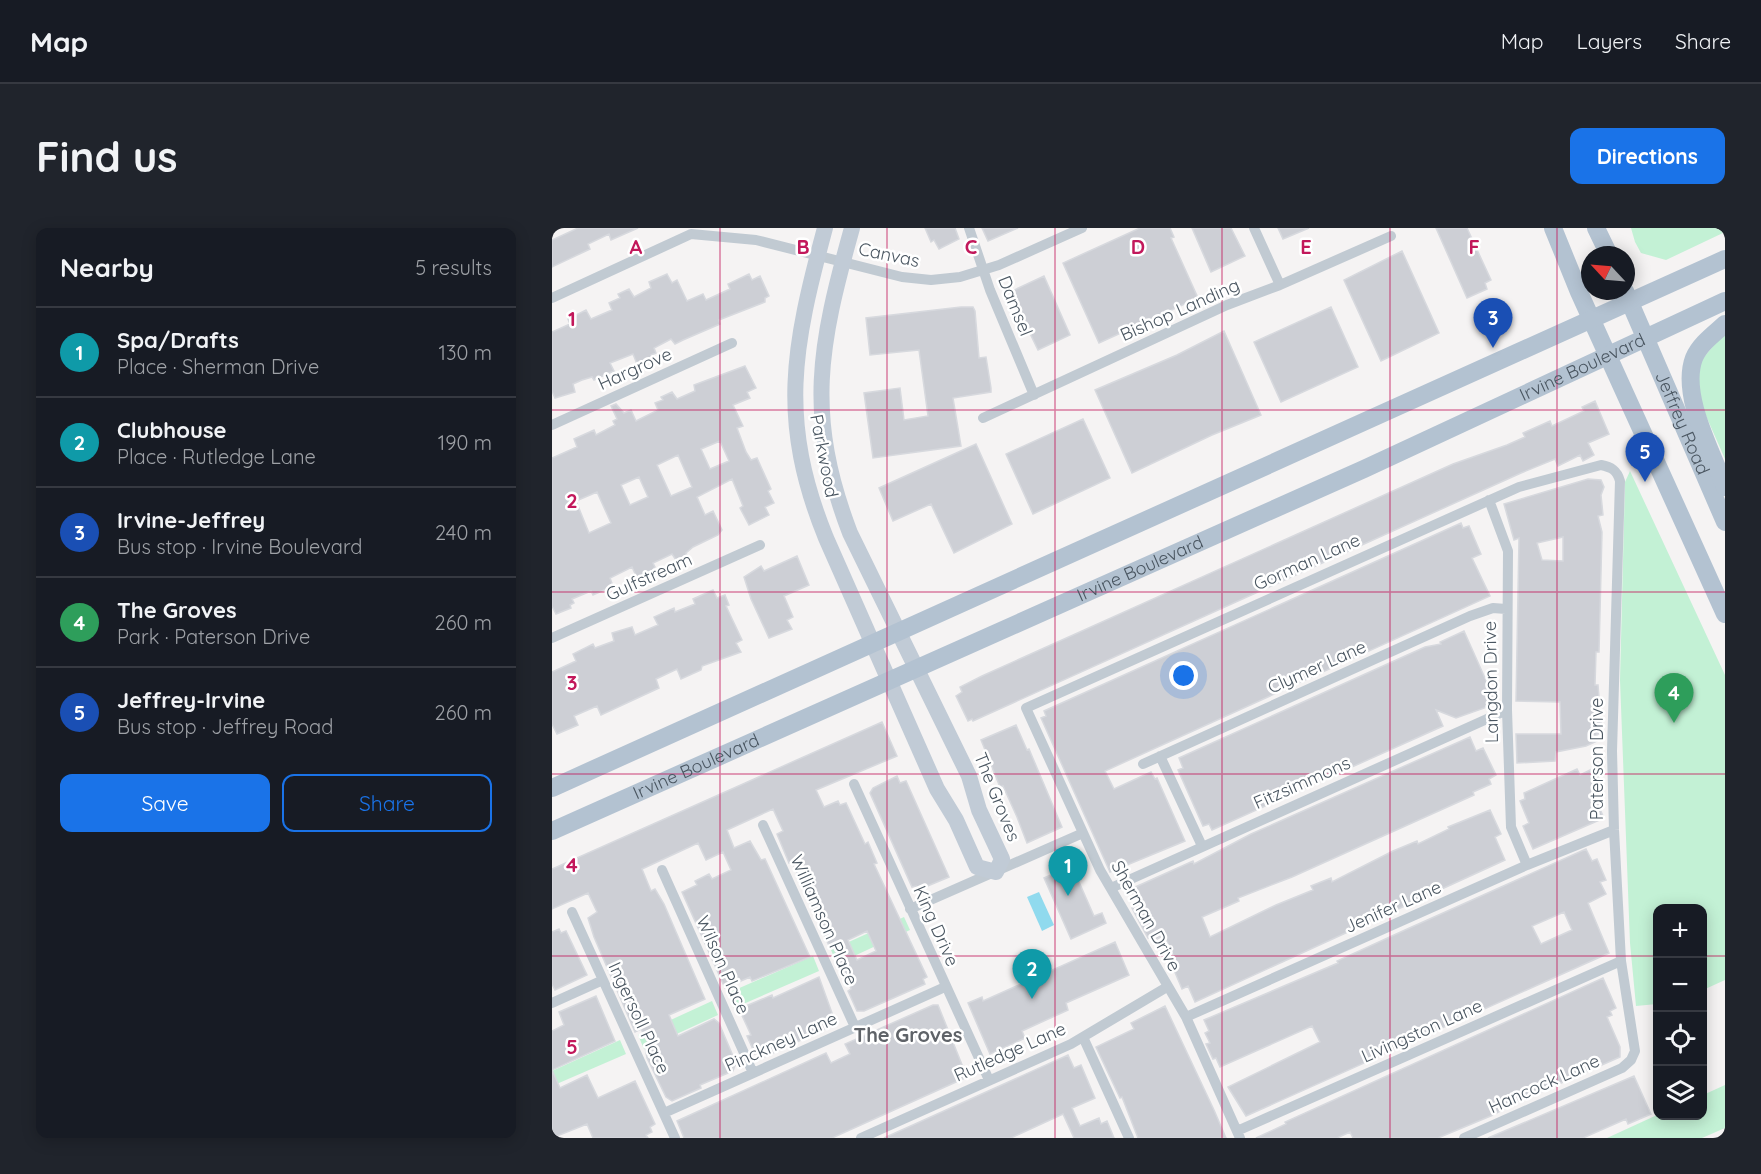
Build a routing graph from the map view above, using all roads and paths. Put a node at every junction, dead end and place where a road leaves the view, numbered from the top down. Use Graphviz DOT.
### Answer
graph roads {
  1 [pos="825,228"];
  2 [pos="852,228"];
  3 [pos="969,228"];
  4 [pos="1082,228"];
  5 [pos="1254,228"];
  6 [pos="1553,228"];
  7 [pos="1596,228"];
  8 [pos="690,231"];
  9 [pos="1068,231"];
  10 [pos="1391,236"];
  11 [pos="1605,246"];
  12 [pos="818,255"];
  13 [pos="1725,259"];
  14 [pos="842,261"];
  15 [pos="984,270"];
  16 [pos="1280,285"];
  17 [pos="1635,294"];
  18 [pos="552,298"];
  19 [pos="1624,300"];
  20 [pos="1629,300"];
  21 [pos="1725,301"];
  22 [pos="1592,321"];
  23 [pos="1725,324"];
  24 [pos="1645,338"];
  25 [pos="732,343"];
  26 [pos="1609,355"];
  27 [pos="1034,395"];
  28 [pos="983,418"];
  29 [pos="552,425"];
  30 [pos="1609,466"];
  31 [pos="1725,487"];
  32 [pos="1489,500"];
  33 [pos="1725,522"];
  34 [pos="760,545"];
  35 [pos="1506,609"];
  36 [pos="1725,614"];
  37 [pos="898,630"];
  38 [pos="552,638"];
  39 [pos="873,643"];
  40 [pos="916,667"];
  41 [pos="888,680"];
  42 [pos="1026,708"];
  43 [pos="1507,710"];
  44 [pos="1160,756"];
  45 [pos="1143,764"];
  46 [pos="854,784"];
  47 [pos="552,788"];
  48 [pos="764,825"];
  49 [pos="1614,830"];
  50 [pos="552,831"];
  51 [pos="1083,833"];
  52 [pos="1202,846"];
  53 [pos="1527,865"];
  54 [pos="662,870"];
  55 [pos="996,872"];
  56 [pos="1111,888"];
  57 [pos="910,909"];
  58 [pos="572,912"];
  59 [pos="1621,961"];
  60 [pos="603,980"];
  61 [pos="945,987"];
  62 [pos="1167,987"];
  63 [pos="552,1003"];
  64 [pos="1186,1017"];
  65 [pos="855,1027"];
  66 [pos="1083,1037"];
  67 [pos="1633,1055"];
  68 [pos="753,1073"];
  69 [pos="989,1080"];
  70 [pos="664,1113"];
  71 [pos="1239,1135"];
  72 [pos="675,1138"];
  73 [pos="861,1138"];
  74 [pos="1129,1138"];
  75 [pos="1464,1138"];
  1 -- 12 [label="street, Parkwood"];
  2 -- 14 [label="street, Parkwood"];
  3 -- 15 [label="street, Damsel"];
  4 -- 9 [label="street, Canvas"];
  5 -- 16 [label="street"];
  6 -- 22 [label="main road"];
  7 -- 11 [label="main road"];
  8 -- 12 [label="street, Canvas"];
  8 -- 18 [label="street, Canvas"];
  9 -- 15 [label="street, Canvas"];
  10 -- 16 [label="street, Bishop Landing"];
  12 -- 14 [label="street, Canvas"];
  12 -- 39 [label="street, Parkwood"];
  13 -- 17 [label="main road"];
  14 -- 15 [label="street, Canvas"];
  14 -- 37 [label="street, Parkwood"];
  15 -- 27 [label="street, Damsel"];
  16 -- 27 [label="street, Bishop Landing"];
  19 -- 22 [label="main road"];
  20 -- 24 [label="main road, Jeffrey Road"];
  21 -- 24 [label="main road, Irvine Boulevard"];
  22 -- 26 [label="main road"];
  22 -- 37 [label="main road"];
  23 -- 31 [label="main road"];
  24 -- 26 [label="main road, Irvine Boulevard"];
  24 -- 33 [label="main road, Jeffrey Road"];
  25 -- 29 [label="street, Hargrove"];
  26 -- 36 [label="main road"];
  26 -- 40 [label="main road, Irvine Boulevard"];
  27 -- 28 [label="street, Bishop Landing"];
  30 -- 32 [label="street, Gorman Lane"];
  30 -- 49 [label="street, Paterson Drive"];
  32 -- 35 [label="street, Langdon Drive"];
  32 -- 42 [label="street, Gorman Lane"];
  34 -- 38 [label="street, Gulfstream"];
  35 -- 43 [label="street, Langdon Drive"];
  35 -- 44 [label="street, Clymer Lane"];
  37 -- 39 [label="main road"];
  37 -- 40 [label="street, The Groves"];
  39 -- 41 [label="street, Parkwood"];
  39 -- 47 [label="main road"];
  40 -- 41 [label="main road, Irvine Boulevard"];
  40 -- 55 [label="street, The Groves"];
  41 -- 50 [label="main road, Irvine Boulevard"];
  41 -- 55 [label="street"];
  42 -- 51 [label="street, Sherman Drive"];
  43 -- 52 [label="street, Fitzsimmons"];
  43 -- 53 [label="street, Langdon Drive"];
  44 -- 45 [label="street, Clymer Lane"];
  44 -- 52 [label="street"];
  46 -- 57 [label="street, King Drive"];
  48 -- 65 [label="street, Williamson Place"];
  49 -- 53 [label="street, Jenifer Lane"];
  49 -- 59 [label="street, Paterson Drive"];
  51 -- 55 [label="street"];
  51 -- 56 [label="street, Sherman Drive"];
  52 -- 56 [label="street, Fitzsimmons"];
  53 -- 64 [label="street, Jenifer Lane"];
  54 -- 68 [label="street, Wilson Place"];
  55 -- 57 [label="street"];
  56 -- 62 [label="street, Sherman Drive"];
  57 -- 61 [label="street, King Drive"];
  58 -- 60 [label="street, Ingersoll Place"];
  59 -- 67 [label="street, Paterson Drive"];
  59 -- 71 [label="street, Livingston Lane"];
  60 -- 63 [label="street"];
  60 -- 70 [label="street, Ingersoll Place"];
  61 -- 65 [label="street, Pinckney Lane"];
  61 -- 69 [label="street, King Drive"];
  62 -- 64 [label="street, Sherman Drive"];
  62 -- 66 [label="street, Rutledge Lane"];
  64 -- 71 [label="street, Sherman Drive"];
  65 -- 68 [label="street, Pinckney Lane"];
  66 -- 69 [label="street, Rutledge Lane"];
  66 -- 74 [label="street"];
  67 -- 75 [label="street, Hancock Lane"];
  68 -- 70 [label="street, Pinckney Lane"];
  69 -- 73 [label="street, Rutledge Lane"];
  70 -- 72 [label="street, Ingersoll Place"];
}
